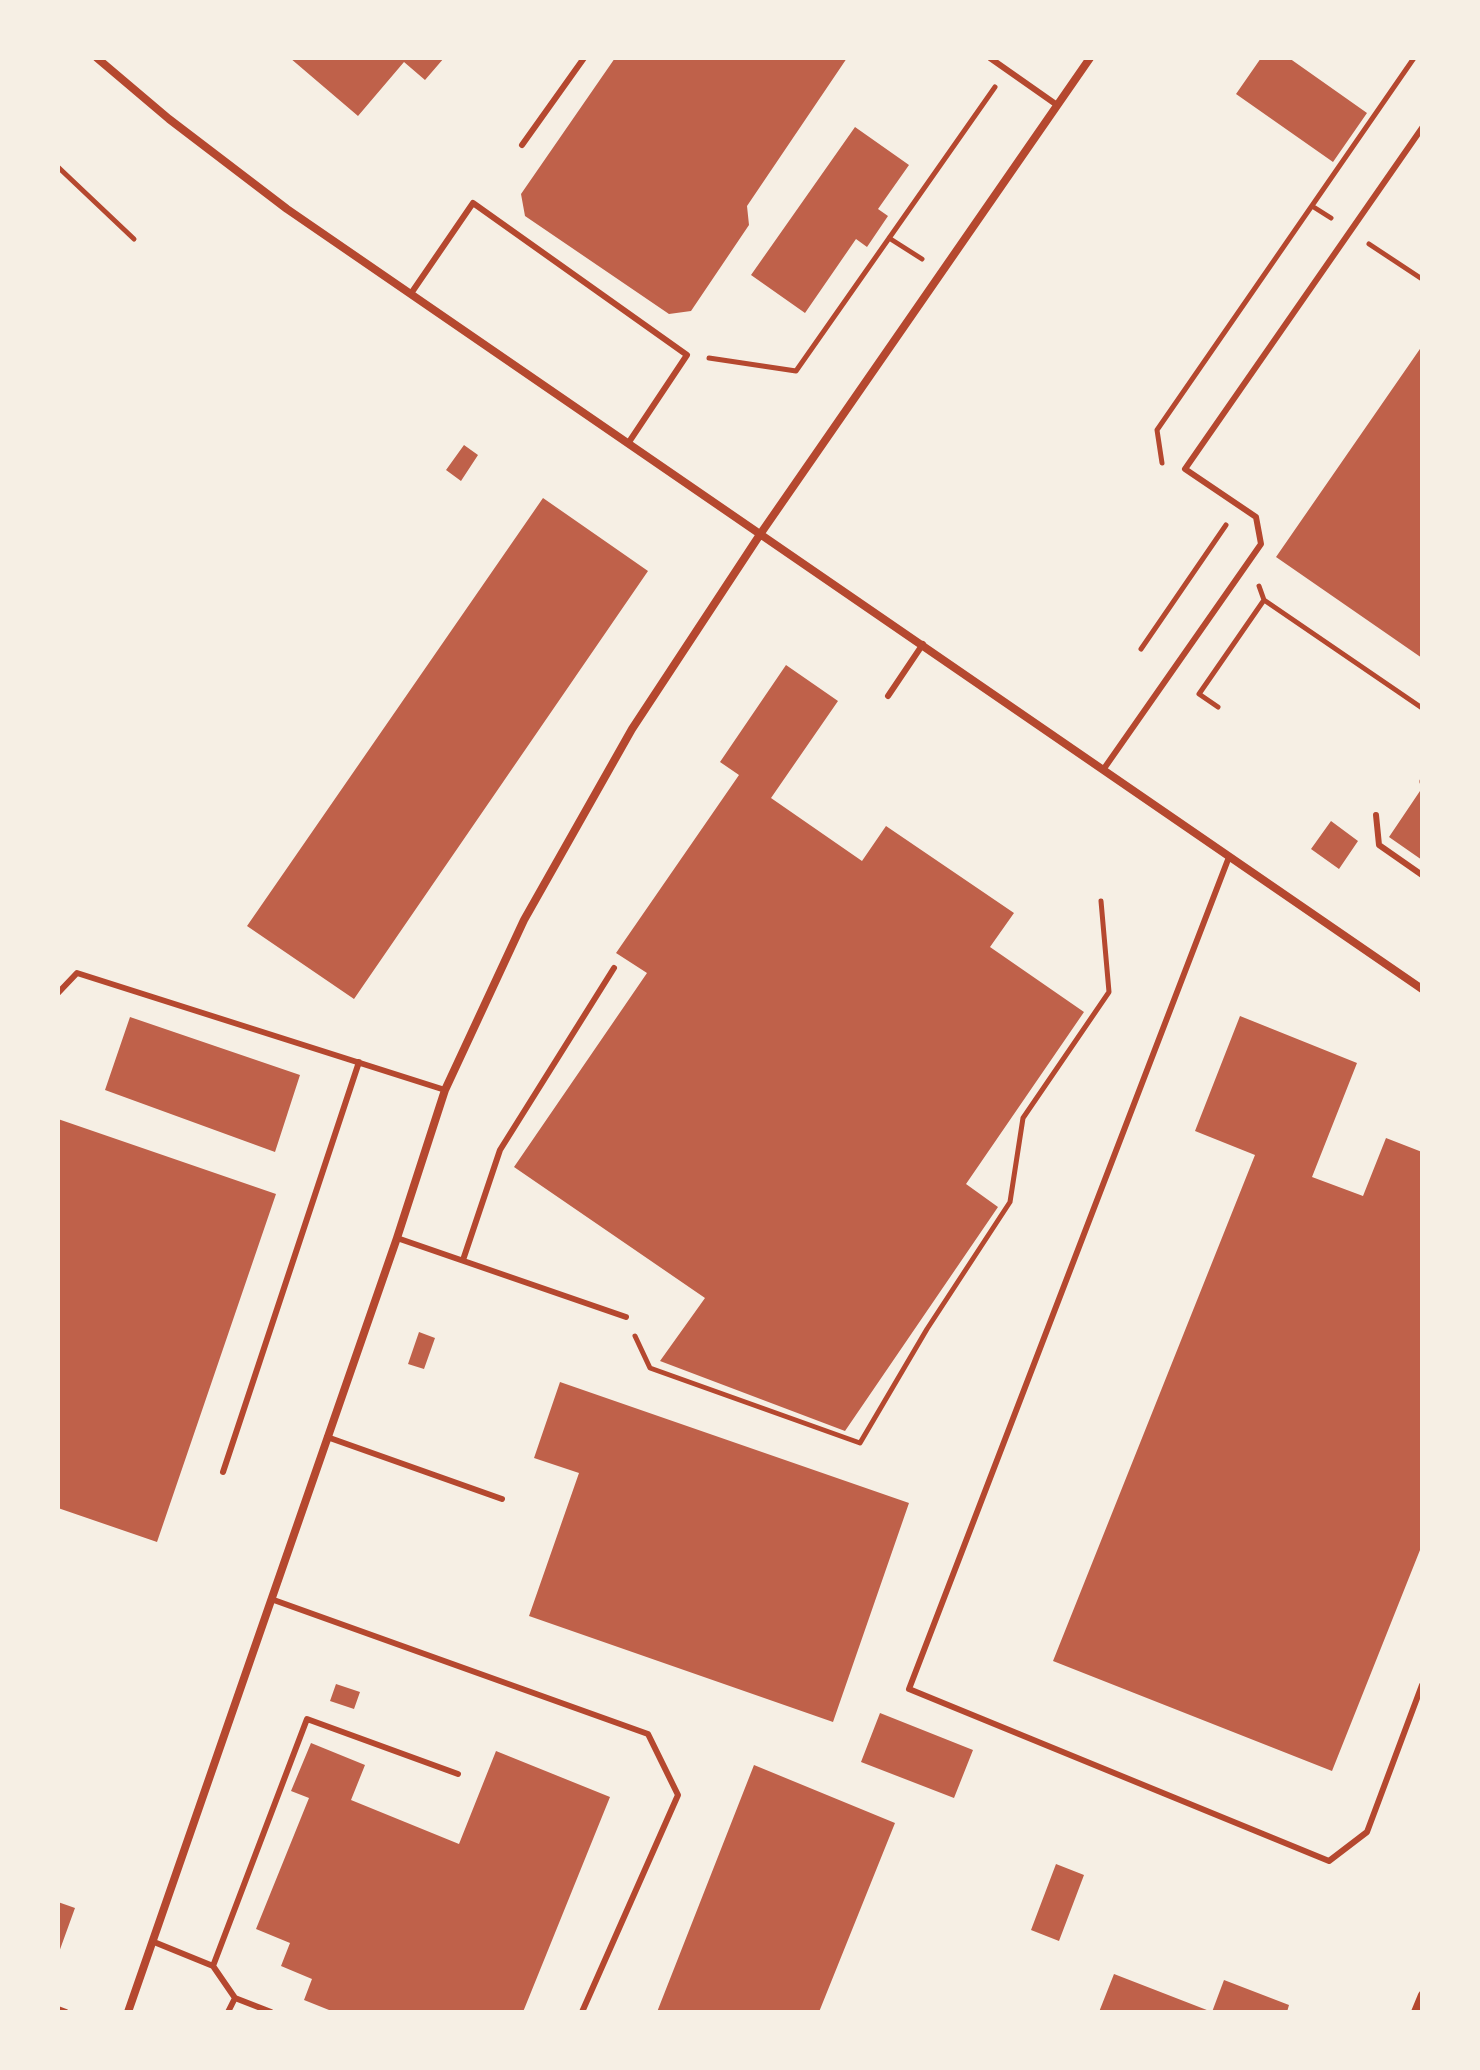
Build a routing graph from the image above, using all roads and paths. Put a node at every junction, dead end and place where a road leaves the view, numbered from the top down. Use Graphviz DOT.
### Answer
graph roads {
  1 [pos="97,58"];
  2 [pos="584,58"];
  3 [pos="990,58"];
  4 [pos="1090,58"];
  5 [pos="1007,70"];
  6 [pos="1057,105"];
  7 [pos="1422,128"];
  8 [pos="522,145"];
  9 [pos="58,167"];
  10 [pos="889,238"];
  11 [pos="134,239"];
  12 [pos="910,252"];
  13 [pos="412,292"];
  14 [pos="687,355"];
  15 [pos="629,442"];
  16 [pos="1228,521"];
  17 [pos="761,533"];
  18 [pos="1264,600"];
  19 [pos="923,644"];
  20 [pos="1141,649"];
  21 [pos="888,696"];
  22 [pos="1422,708"];
  23 [pos="1103,770"];
  24 [pos="1376,815"];
  25 [pos="1229,857"];
  26 [pos="1422,875"];
  27 [pos="1101,901"];
  28 [pos="614,968"];
  29 [pos="1422,989"];
  30 [pos="58,993"];
  31 [pos="359,1062"];
  32 [pos="445,1090"];
  33 [pos="397,1238"];
  34 [pos="463,1260"];
  35 [pos="626,1317"];
  36 [pos="327,1437"];
  37 [pos="223,1472"];
  38 [pos="502,1499"];
  39 [pos="271,1599"];
  40 [pos="1422,1685"];
  41 [pos="458,1774"];
  42 [pos="154,1942"];
  43 [pos="213,1966"];
  44 [pos="1422,1995"];
  45 [pos="235,1998"];
  46 [pos="58,2009"];
  47 [pos="66,2012"];
  48 [pos="128,2012"];
  49 [pos="228,2012"];
  50 [pos="271,2012"];
  51 [pos="582,2012"];
  52 [pos="1415,2012"];
  1 -- 13 [label="street"];
  2 -- 8 [label="lane"];
  3 -- 5 [label="lane"];
  4 -- 6 [label="street"];
  5 -- 6 [label="lane"];
  5 -- 10 [label="path"];
  6 -- 17 [label="street"];
  7 -- 23 [label="lane"];
  9 -- 11 [label="path"];
  10 -- 12 [label="path"];
  10 -- 14 [label="path"];
  13 -- 14 [label="lane"];
  13 -- 15 [label="street"];
  14 -- 15 [label="lane"];
  15 -- 17 [label="street"];
  16 -- 20 [label="path"];
  17 -- 19 [label="street"];
  17 -- 32 [label="street"];
  18 -- 22 [label="path"];
  19 -- 21 [label="lane"];
  19 -- 23 [label="street"];
  23 -- 25 [label="street"];
  24 -- 26 [label="lane"];
  25 -- 29 [label="street"];
  25 -- 40 [label="lane"];
  27 -- 35 [label="path"];
  28 -- 34 [label="lane"];
  30 -- 31 [label="lane"];
  31 -- 32 [label="lane"];
  31 -- 37 [label="lane"];
  32 -- 33 [label="street"];
  33 -- 34 [label="lane"];
  33 -- 36 [label="street"];
  34 -- 35 [label="lane"];
  36 -- 38 [label="lane"];
  36 -- 39 [label="street"];
  39 -- 42 [label="street"];
  39 -- 51 [label="lane"];
  41 -- 43 [label="lane"];
  42 -- 43 [label="lane"];
  42 -- 48 [label="street"];
  43 -- 45 [label="lane"];
  44 -- 52 [label="street"];
  45 -- 49 [label="lane"];
  45 -- 50 [label="lane"];
  46 -- 47 [label="lane"];
}
